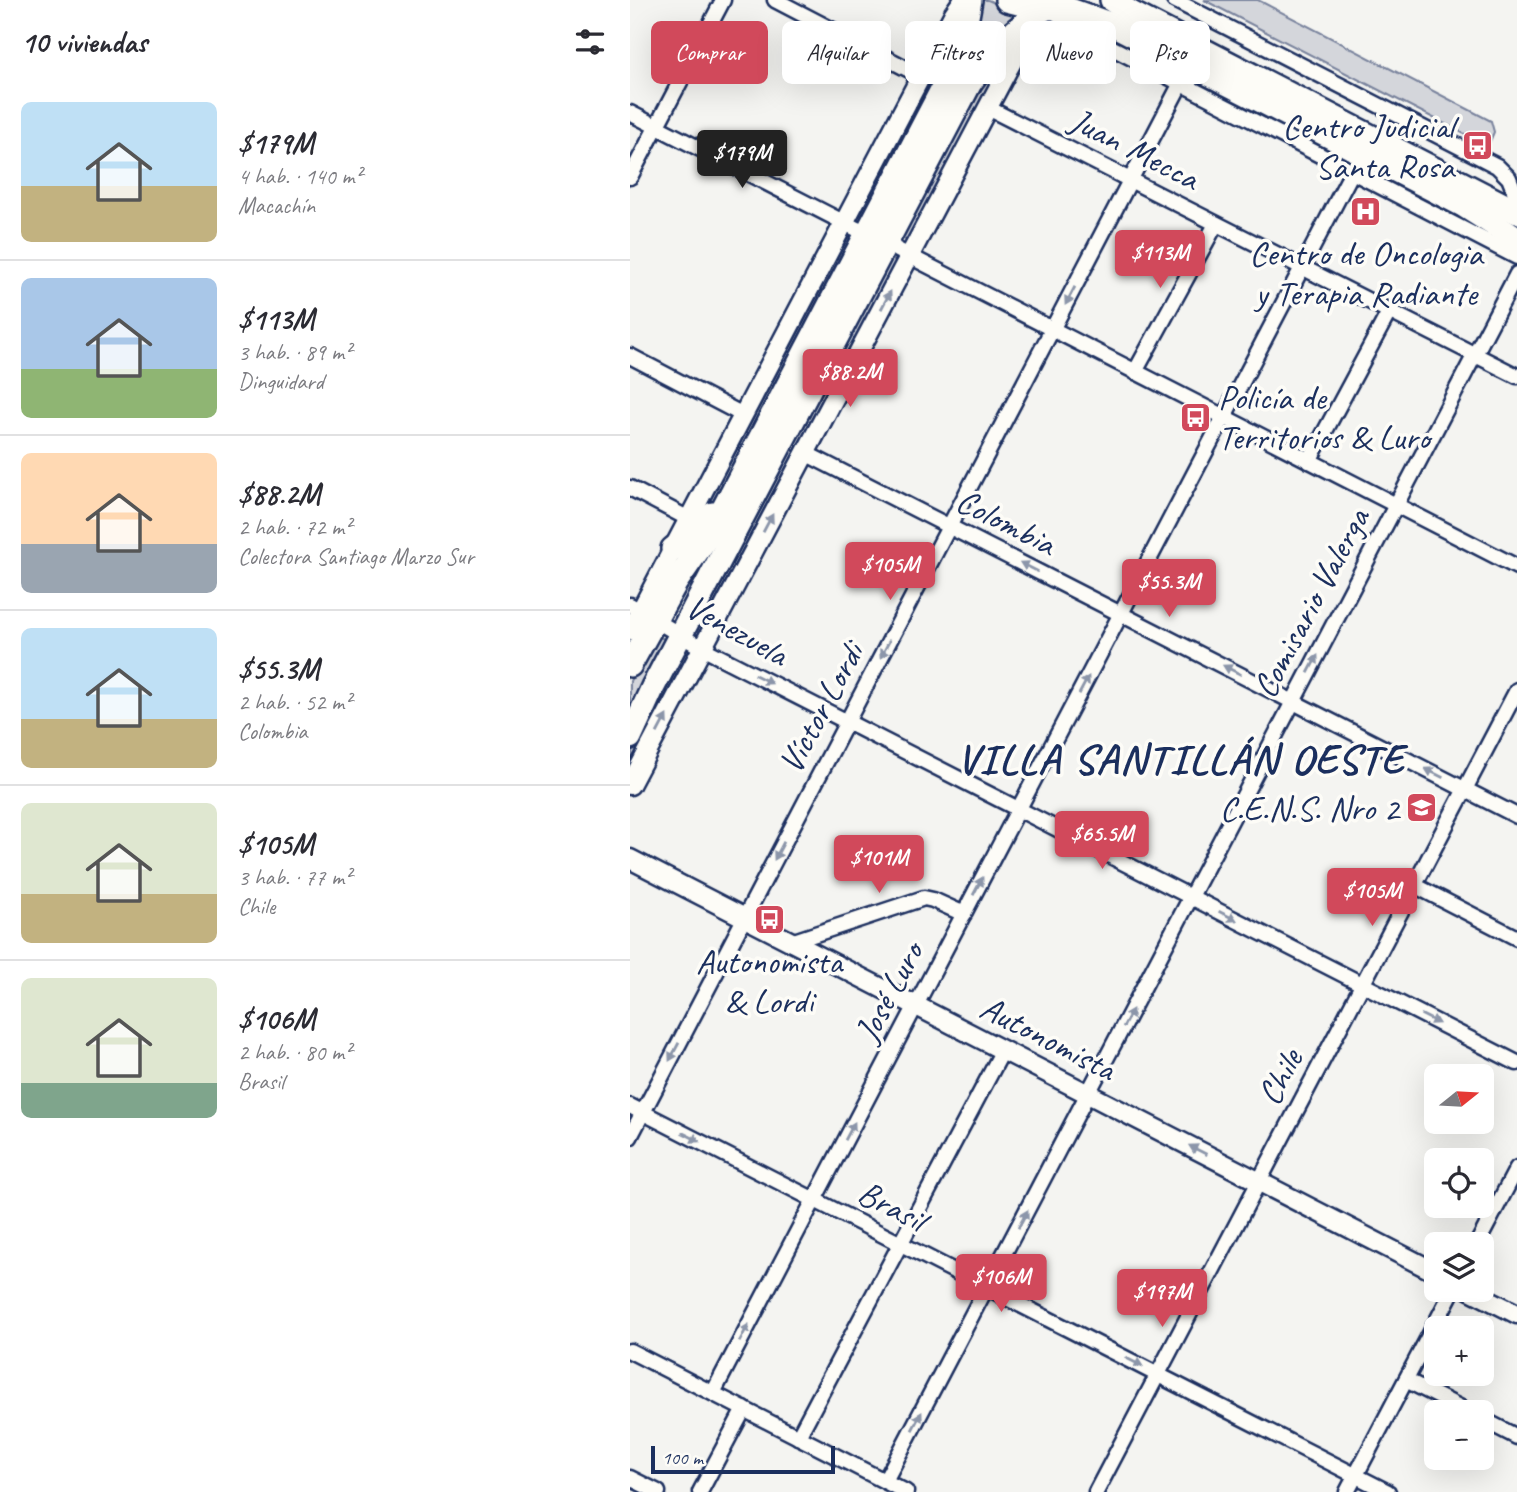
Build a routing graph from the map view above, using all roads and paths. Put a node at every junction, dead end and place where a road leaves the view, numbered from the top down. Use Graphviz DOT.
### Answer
graph roads {
  1 [pos="723,0"];
  2 [pos="775,0"];
  3 [pos="963,0"];
  4 [pos="970,0"];
  5 [pos="1007,0"];
  6 [pos="1112,0"];
  7 [pos="1174,0"];
  8 [pos="1050,9"];
  9 [pos="951,21"];
  10 [pos="1130,57"];
  11 [pos="905,68"];
  12 [pos="917,84"];
  13 [pos="1180,84"];
  14 [pos="1183,84"];
  15 [pos="988,108"];
  16 [pos="630,113"];
  17 [pos="656,127"];
  18 [pos="1352,172"];
  19 [pos="630,177"];
  20 [pos="1130,180"];
  21 [pos="1517,198"];
  22 [pos="1517,212"];
  23 [pos="844,222"];
  24 [pos="1216,224"];
  25 [pos="876,239"];
  26 [pos="1517,239"];
  27 [pos="909,257"];
  28 [pos="1517,257"];
  29 [pos="1302,267"];
  30 [pos="1517,274"];
  31 [pos="1390,312"];
  32 [pos="1052,330"];
  33 [pos="1475,355"];
  34 [pos="630,356"];
  35 [pos="1135,372"];
  36 [pos="1517,376"];
  37 [pos="743,415"];
  38 [pos="1224,417"];
  39 [pos="754,450"];
  40 [pos="805,453"];
  41 [pos="1309,461"];
  42 [pos="630,488"];
  43 [pos="1396,505"];
  44 [pos="688,519"];
  45 [pos="949,527"];
  46 [pos="673,549"];
  47 [pos="1517,567"];
  48 [pos="642,611"];
  49 [pos="1121,614"];
  50 [pos="630,631"];
  51 [pos="681,635"];
  52 [pos="702,648"];
  53 [pos="630,665"];
  54 [pos="1517,690"];
  55 [pos="1293,702"];
  56 [pos="847,722"];
  57 [pos="630,737"];
  58 [pos="630,785"];
  59 [pos="1465,789"];
  60 [pos="1018,809"];
  61 [pos="1517,816"];
  62 [pos="630,859"];
  63 [pos="1414,886"];
  64 [pos="1191,897"];
  65 [pos="964,914"];
  66 [pos="744,917"];
  67 [pos="1517,939"];
  68 [pos="791,942"];
  69 [pos="1362,984"];
  70 [pos="916,1006"];
  71 [pos="1003,1050"];
  72 [pos="1517,1063"];
  73 [pos="1088,1094"];
  74 [pos="636,1109"];
  75 [pos="630,1137"];
  76 [pos="1517,1168"];
  77 [pos="1259,1182"];
  78 [pos="814,1199"];
  79 [pos="1483,1232"];
  80 [pos="900,1244"];
  81 [pos="1424,1266"];
  82 [pos="987,1287"];
  83 [pos="1447,1302"];
  84 [pos="1494,1302"];
  85 [pos="1517,1314"];
  86 [pos="630,1351"];
  87 [pos="1157,1374"];
  88 [pos="1406,1380"];
  89 [pos="713,1393"];
  90 [pos="1445,1400"];
  91 [pos="744,1409"];
  92 [pos="1494,1425"];
  93 [pos="798,1437"];
  94 [pos="1517,1437"];
  95 [pos="1356,1475"];
  96 [pos="630,1478"];
  97 [pos="885,1481"];
  98 [pos="658,1492"];
  99 [pos="700,1492"];
  100 [pos="906,1492"];
  101 [pos="1096,1492"];
  102 [pos="1347,1492"];
  103 [pos="1388,1492"];
  1 -- 17 [label="street"];
  2 -- 11 [label="street"];
  3 -- 9 [label="street"];
  4 -- 25 [label="main road"];
  5 -- 8 [label="main road"];
  6 -- 22 [label="main road"];
  7 -- 21 [label="street"];
  8 -- 10 [label="street"];
  8 -- 15 [label="street"];
  8 -- 25 [label="main road"];
  8 -- 26 [label="main road"];
  12 -- 23 [label="street"];
  13 -- 20 [label="street, Víctor Lordi"];
  14 -- 18 [label="street"];
  15 -- 20 [label="street, Juan Mecca"];
  15 -- 27 [label="street"];
  16 -- 17 [label="street"];
  17 -- 19 [label="street"];
  17 -- 23 [label="street"];
  18 -- 28 [label="street"];
  18 -- 29 [label="street, José Luro"];
  20 -- 24 [label="street, Juan Mecca"];
  20 -- 32 [label="street, Víctor Lordi, one-way"];
  23 -- 25 [label="street"];
  23 -- 37 [label="street"];
  24 -- 29 [label="street, Juan Mecca"];
  24 -- 35 [label="street"];
  25 -- 27 [label="street"];
  25 -- 39 [label="main road"];
  25 -- 51 [label="main road"];
  27 -- 32 [label="street"];
  40 -- 27 [label="street, one-way"];
  29 -- 31 [label="street, Juan Mecca"];
  29 -- 38 [label="street, José Luro"];
  30 -- 33 [label="street, Comisario Valerga"];
  31 -- 33 [label="street, Juan Mecca"];
  31 -- 41 [label="street"];
  32 -- 35 [label="street"];
  32 -- 45 [label="street, Víctor Lordi"];
  33 -- 36 [label="street, Juan Mecca"];
  33 -- 43 [label="street, Comisario Valerga"];
  34 -- 37 [label="street"];
  35 -- 38 [label="street"];
  37 -- 44 [label="street"];
  38 -- 41 [label="street"];
  38 -- 49 [label="street, José Luro"];
  39 -- 46 [label="main road"];
  39 -- 48 [label="main road"];
  40 -- 45 [label="street, Colombia"];
  52 -- 40 [label="street, one-way"];
  41 -- 43 [label="street"];
  42 -- 44 [label="street"];
  43 -- 47 [label="street"];
  55 -- 43 [label="street, Comisario Valerga, one-way"];
  44 -- 46 [label="street"];
  49 -- 45 [label="street, Colombia, one-way"];
  45 -- 56 [label="street, Víctor Lordi, one-way"];
  46 -- 48 [label="street"];
  48 -- 50 [label="street"];
  48 -- 51 [label="street, Venezuela"];
  48 -- 53 [label="main road"];
  55 -- 49 [label="street, Colombia, one-way"];
  60 -- 49 [label="street, José Luro, one-way"];
  51 -- 52 [label="street, Venezuela"];
  51 -- 57 [label="main road"];
  52 -- 56 [label="street, Venezuela, one-way"];
  58 -- 52 [label="street, one-way"];
  54 -- 59 [label="street, Chile"];
  59 -- 55 [label="street, Colombia, one-way"];
  55 -- 64 [label="street, Comisario Valerga"];
  56 -- 60 [label="street, Venezuela"];
  56 -- 66 [label="street, Víctor Lordi, one-way"];
  59 -- 61 [label="street, Colombia"];
  59 -- 63 [label="street, Chile"];
  60 -- 64 [label="street, Venezuela"];
  65 -- 60 [label="street, José Luro, one-way"];
  62 -- 66 [label="street, Autonomista"];
  63 -- 67 [label="street"];
  63 -- 69 [label="street, Chile"];
  64 -- 69 [label="street, Venezuela, one-way"];
  73 -- 64 [label="street, Comisario Valerga, one-way"];
  65 -- 68 [label="street"];
  65 -- 70 [label="street, José Luro"];
  66 -- 68 [label="street, Autonomista"];
  66 -- 74 [label="street, Víctor Lordi, one-way"];
  68 -- 70 [label="street, Autonomista"];
  69 -- 72 [label="street, Venezuela, one-way"];
  69 -- 77 [label="street, Chile"];
  70 -- 71 [label="street, Autonomista"];
  78 -- 70 [label="street, José Luro, one-way"];
  71 -- 73 [label="street, Autonomista"];
  71 -- 80 [label="street"];
  77 -- 73 [label="street, Autonomista, one-way"];
  82 -- 73 [label="street, Comisario Valerga, one-way"];
  74 -- 75 [label="street, Víctor Lordi"];
  74 -- 78 [label="street, Brasil, one-way"];
  76 -- 79 [label="street"];
  77 -- 81 [label="street, Autonomista"];
  77 -- 87 [label="street, Chile"];
  78 -- 80 [label="street, Brasil"];
  89 -- 78 [label="street, José Luro, one-way"];
  80 -- 82 [label="street, Brasil"];
  80 -- 93 [label="street"];
  82 -- 87 [label="street, Brasil, one-way"];
  97 -- 82 [label="street, Comisario Valerga, one-way"];
  83 -- 88 [label="street"];
  84 -- 85 [label="street"];
  86 -- 89 [label="street"];
  87 -- 95 [label="street, Brasil"];
  87 -- 101 [label="street, Chile"];
  88 -- 90 [label="street"];
  88 -- 95 [label="street"];
  89 -- 91 [label="street"];
  91 -- 93 [label="street"];
  91 -- 99 [label="street"];
  92 -- 94 [label="street"];
  93 -- 97 [label="street"];
  95 -- 102 [label="street"];
  95 -- 103 [label="street, Brasil"];
  96 -- 98 [label="street"];
  97 -- 100 [label="street"];
}
